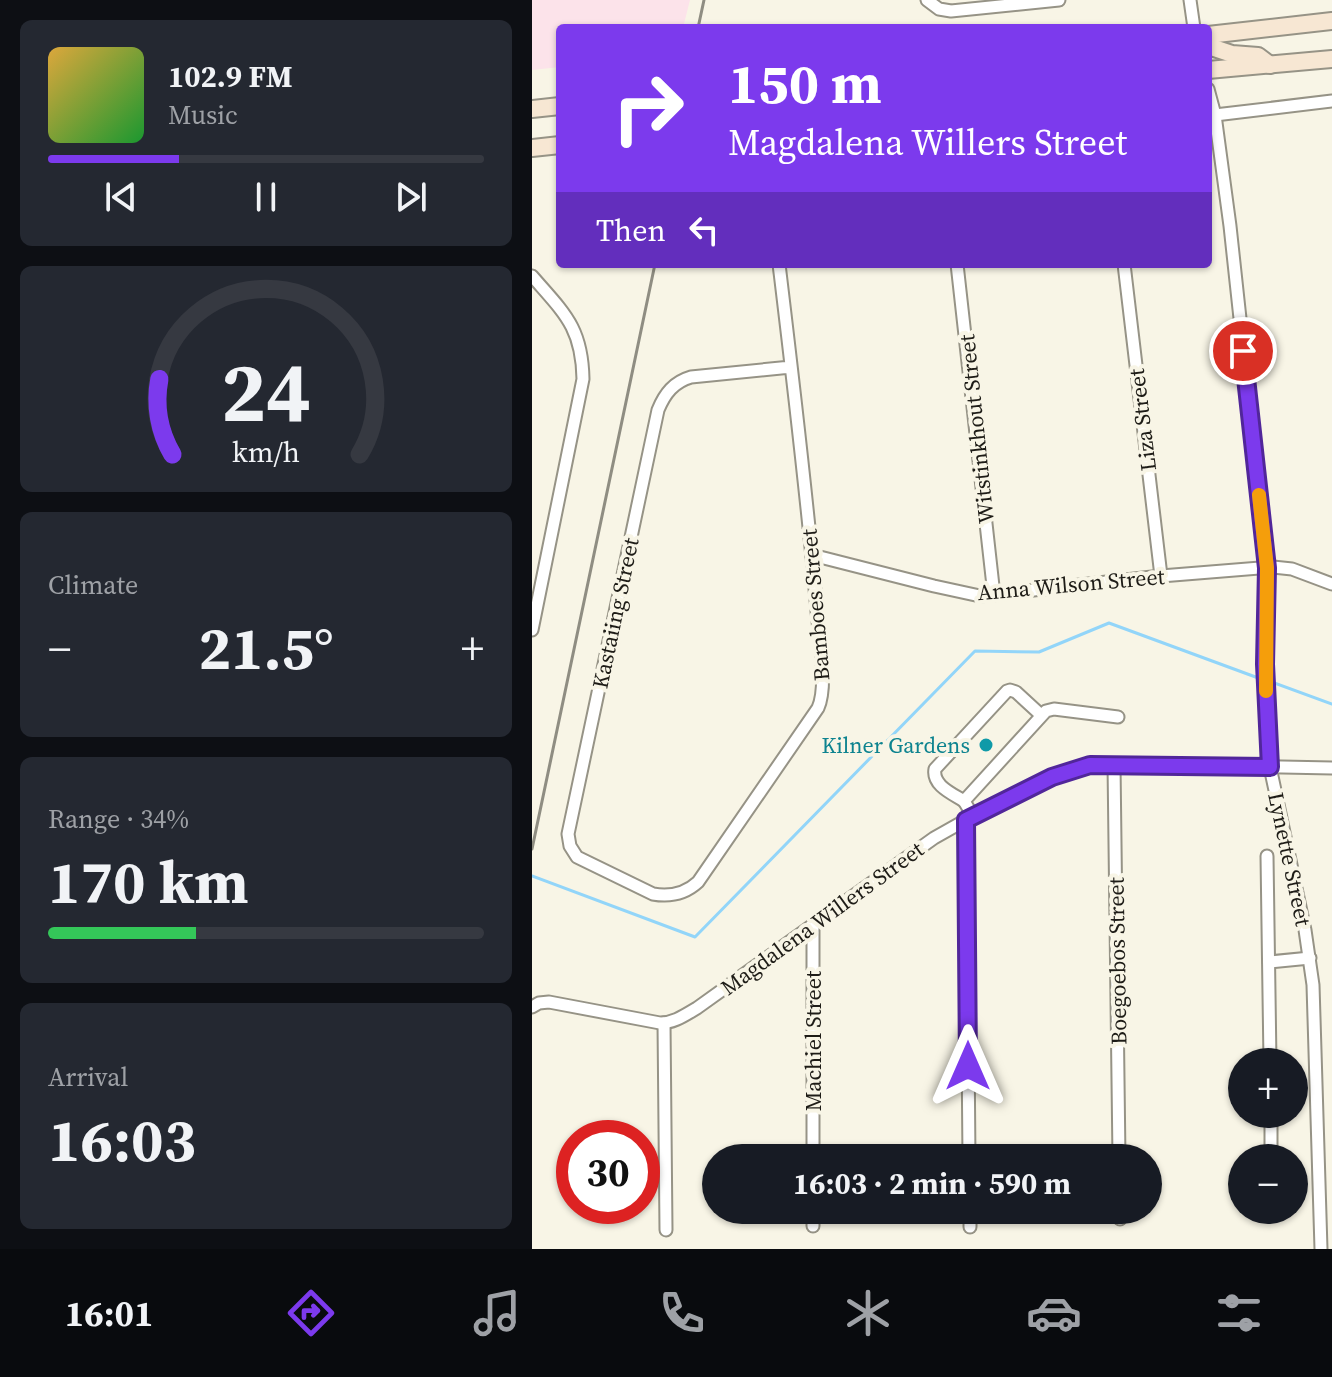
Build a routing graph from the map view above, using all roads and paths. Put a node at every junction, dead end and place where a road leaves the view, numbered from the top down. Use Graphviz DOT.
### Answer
graph roads {
  1 [pos="927,0"];
  2 [pos="1059,0"];
  3 [pos="1190,0"];
  4 [pos="1332,21"];
  5 [pos="1193,24"];
  6 [pos="1212,35"];
  7 [pos="1212,47"];
  8 [pos="1332,59"];
  9 [pos="1270,65"];
  10 [pos="1212,70"];
  11 [pos="1332,101"];
  12 [pos="1212,104"];
  13 [pos="556,106"];
  14 [pos="532,109"];
  15 [pos="1215,115"];
  16 [pos="556,145"];
  17 [pos="532,148"];
  18 [pos="779,268"];
  19 [pos="957,268"];
  20 [pos="1124,268"];
  21 [pos="532,276"];
  22 [pos="791,367"];
  23 [pos="812,555"];
  24 [pos="1267,568"];
  25 [pos="1161,576"];
  26 [pos="1332,584"];
  27 [pos="994,595"];
  28 [pos="532,630"];
  29 [pos="1041,715"];
  30 [pos="1118,717"];
  31 [pos="1114,764"];
  32 [pos="1270,767"];
  33 [pos="1332,768"];
  34 [pos="964,801"];
  35 [pos="970,818"];
  36 [pos="1267,856"];
  37 [pos="675,894"];
  38 [pos="813,924"];
  39 [pos="1310,958"];
  40 [pos="1269,962"];
  41 [pos="532,1007"];
  42 [pos="664,1023"];
  43 [pos="1270,1048"];
  44 [pos="813,1144"];
  45 [pos="969,1144"];
  46 [pos="1119,1144"];
  47 [pos="666,1230"];
  48 [pos="1321,1249"];
  1 -- 2 [label="street"];
  3 -- 5 [label="street"];
  4 -- 6 [label="main road"];
  7 -- 9 [label="main road"];
  8 -- 9 [label="main road"];
  9 -- 10 [label="main road"];
  11 -- 15 [label="street"];
  12 -- 15 [label="street, Lynette Street"];
  13 -- 14 [label="main road"];
  15 -- 24 [label="street, Lynette Street"];
  16 -- 17 [label="main road"];
  18 -- 22 [label="street, Bamboes Street"];
  19 -- 27 [label="street, Witstinkhout Street"];
  20 -- 25 [label="street, Liza Street"];
  21 -- 28 [label="street"];
  22 -- 23 [label="street, Bamboes Street"];
  22 -- 37 [label="street, Kastaiing Street"];
  23 -- 27 [label="street, Anna Wilson Street"];
  23 -- 37 [label="street, Bamboes Street"];
  24 -- 25 [label="street, Anna Wilson Street"];
  24 -- 26 [label="street, Anna Wilson Street"];
  24 -- 32 [label="street, Lynette Street"];
  25 -- 27 [label="street, Anna Wilson Street"];
  29 -- 30 [label="street"];
  29 -- 34 [label="street"];
  29 -- 34 [label="street"];
  31 -- 32 [label="street, Magdalena Willers Street"];
  31 -- 35 [label="street, Magdalena Willers Street"];
  31 -- 46 [label="street, Boegoebos Street"];
  32 -- 33 [label="street, Magdalena Willers Street"];
  32 -- 39 [label="street, Lynette Street"];
  34 -- 35 [label="street"];
  35 -- 38 [label="street, Magdalena Willers Street"];
  35 -- 45 [label="street"];
  36 -- 40 [label="street"];
  38 -- 42 [label="street, Magdalena Willers Street"];
  38 -- 44 [label="street, Machiel Street"];
  39 -- 40 [label="street"];
  39 -- 48 [label="street, Lynette Street"];
  40 -- 43 [label="street"];
  41 -- 42 [label="street"];
  42 -- 47 [label="street"];
}
